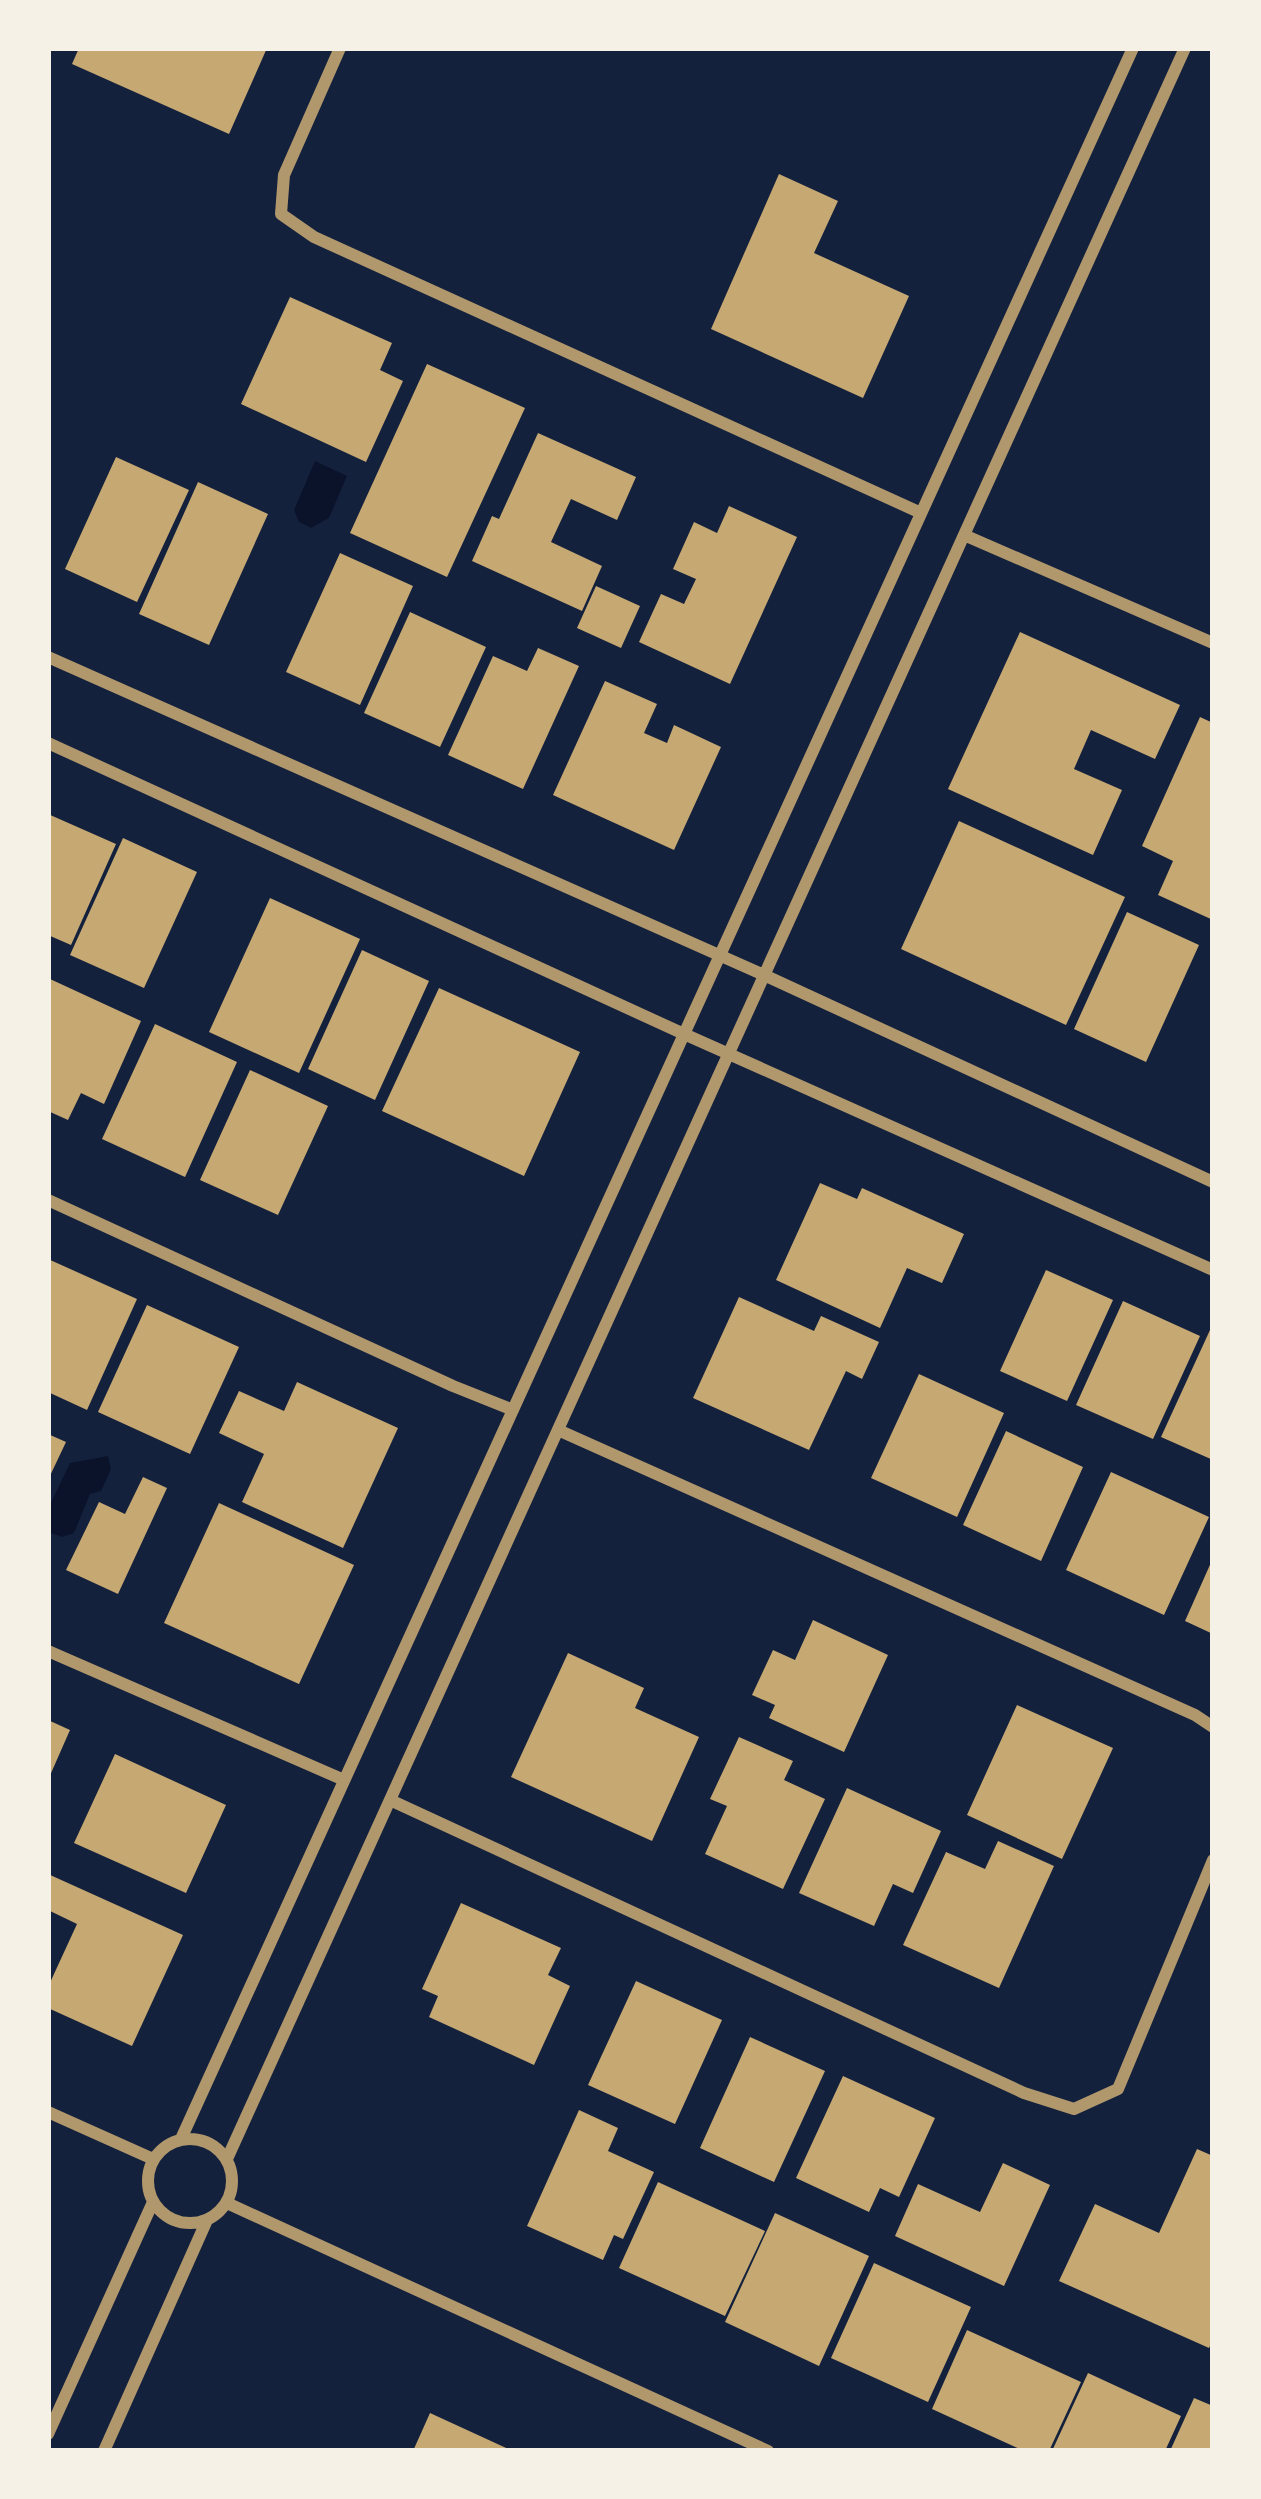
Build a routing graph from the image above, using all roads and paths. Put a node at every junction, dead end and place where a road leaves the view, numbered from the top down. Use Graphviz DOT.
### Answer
graph roads {
  1 [pos="340,48"];
  2 [pos="1133,48"];
  3 [pos="1185,48"];
  4 [pos="921,514"];
  5 [pos="964,535"];
  6 [pos="1213,643"];
  7 [pos="48,657"];
  8 [pos="48,743"];
  9 [pos="720,955"];
  10 [pos="764,975"];
  11 [pos="684,1034"];
  12 [pos="730,1052"];
  13 [pos="1213,1182"];
  14 [pos="48,1200"];
  15 [pos="1213,1270"];
  16 [pos="513,1410"];
  17 [pos="558,1430"];
  18 [pos="48,1651"];
  19 [pos="1213,1727"];
  20 [pos="344,1780"];
  21 [pos="390,1800"];
  22 [pos="1213,1860"];
  23 [pos="48,2112"];
  24 [pos="181,2139"];
  25 [pos="153,2159"];
  26 [pos="227,2159"];
  27 [pos="153,2202"];
  28 [pos="226,2203"];
  29 [pos="207,2220"];
  30 [pos="48,2434"];
  31 [pos="104,2451"];
  32 [pos="768,2451"];
  1 -- 4 [label="street"];
  2 -- 4 [label="street"];
  3 -- 5 [label="street"];
  4 -- 9 [label="street"];
  5 -- 6 [label="street"];
  5 -- 10 [label="street"];
  7 -- 9 [label="street"];
  8 -- 11 [label="street"];
  9 -- 10 [label="street"];
  9 -- 11 [label="street"];
  10 -- 12 [label="street"];
  10 -- 13 [label="street"];
  11 -- 12 [label="street"];
  11 -- 16 [label="street"];
  12 -- 15 [label="street"];
  12 -- 17 [label="street"];
  14 -- 16 [label="street"];
  16 -- 20 [label="street"];
  17 -- 19 [label="street"];
  17 -- 21 [label="street"];
  18 -- 20 [label="street"];
  20 -- 24 [label="street"];
  21 -- 22 [label="street"];
  21 -- 26 [label="street"];
  23 -- 25 [label="street"];
  24 -- 25 [label="street"];
  24 -- 26 [label="street"];
  25 -- 27 [label="street"];
  26 -- 28 [label="street"];
  27 -- 29 [label="street"];
  27 -- 30 [label="street"];
  28 -- 29 [label="street"];
  28 -- 32 [label="street"];
  29 -- 31 [label="street"];
}
